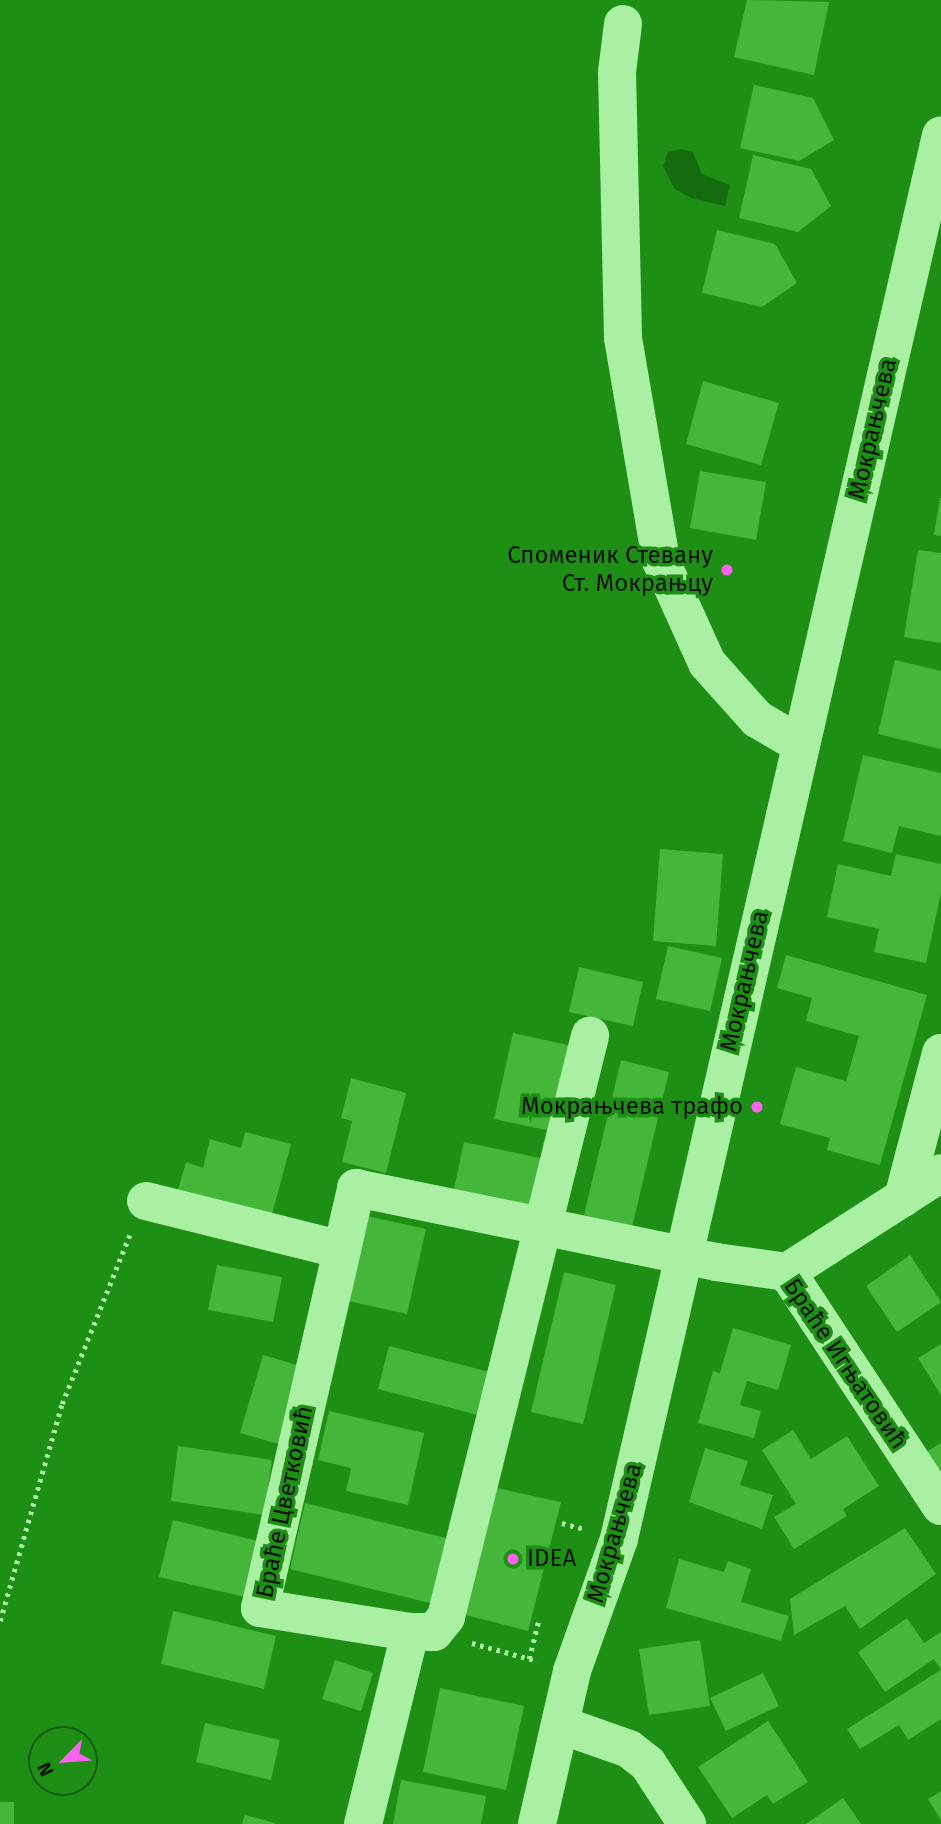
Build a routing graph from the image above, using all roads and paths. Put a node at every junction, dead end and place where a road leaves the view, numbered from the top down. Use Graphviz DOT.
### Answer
graph roads {
  1 [pos="623,23"];
  2 [pos="941,135"];
  3 [pos="800,744"];
  4 [pos="590,1036"];
  5 [pos="941,1053"];
  6 [pos="941,1173"];
  7 [pos="903,1198"];
  8 [pos="146,1201"];
  9 [pos="542,1227"];
  10 [pos="342,1250"];
  11 [pos="681,1255"];
  12 [pos="115,1265"];
  13 [pos="787,1272"];
  14 [pos="941,1506"];
  15 [pos="0,1621"];
  16 [pos="538,1622"];
  17 [pos="422,1632"];
  18 [pos="561,1725"];
  19 [pos="363,1824"];
  20 [pos="537,1824"];
  21 [pos="687,1824"];
  1 -- 3 [label="street"];
  2 -- 3 [label="street, Мокрањчева"];
  3 -- 11 [label="street, Мокрањчева"];
  4 -- 9 [label="street"];
  5 -- 7 [label="street"];
  6 -- 7 [label="street"];
  7 -- 13 [label="street"];
  8 -- 10 [label="street"];
  9 -- 10 [label="street, Браће Игњатовић"];
  9 -- 11 [label="street, Браће Игњатовић"];
  9 -- 17 [label="street"];
  10 -- 17 [label="street, Браће Цветковић"];
  11 -- 13 [label="street, Браће Игњатовић"];
  11 -- 18 [label="street, Мокрањчева"];
  12 -- 15 [label="path"];
  13 -- 14 [label="street, Браће Игњатовић"];
  16 -- 17 [label="path"];
  17 -- 19 [label="street"];
  18 -- 20 [label="street, Мокрањчева"];
  18 -- 21 [label="street"];
}
